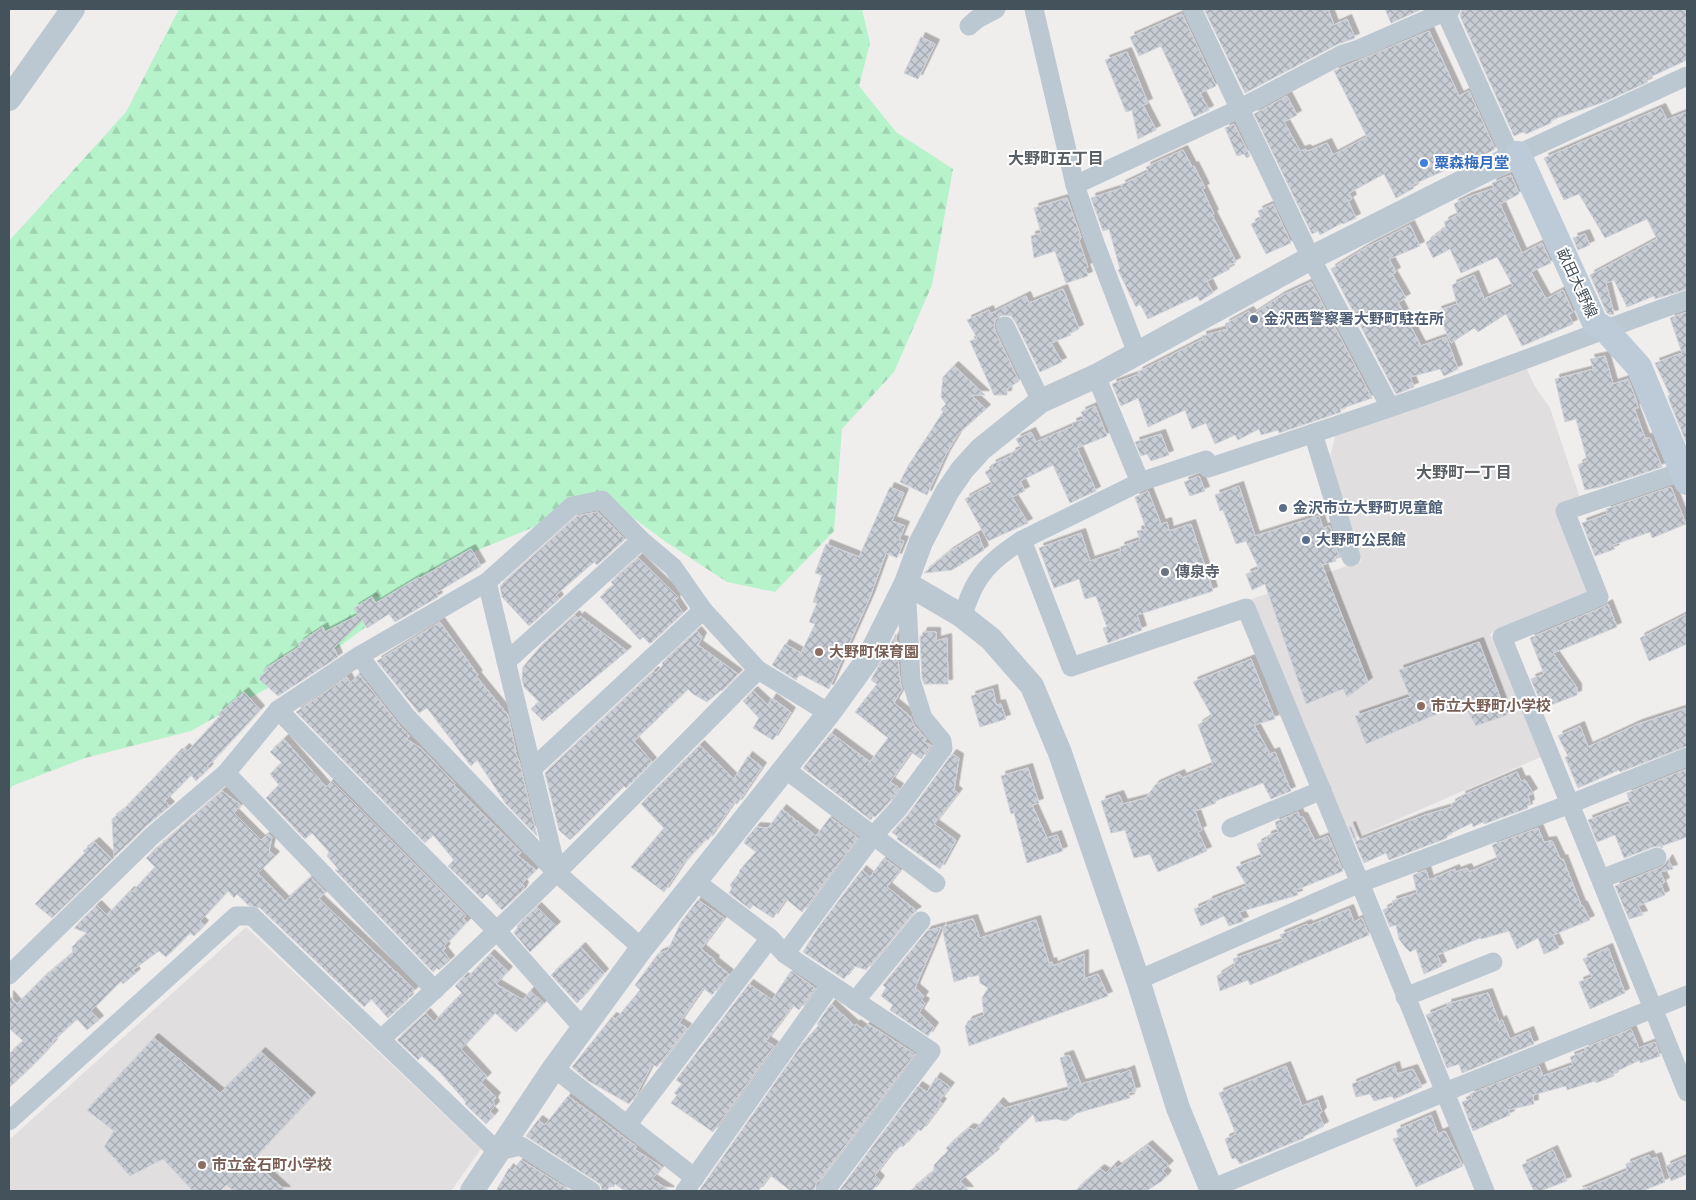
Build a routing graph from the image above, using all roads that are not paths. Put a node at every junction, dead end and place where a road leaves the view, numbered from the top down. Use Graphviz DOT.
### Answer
graph roads {
  1 [pos="73,9"];
  2 [pos="996,9"];
  3 [pos="1034,9"];
  4 [pos="1192,9"];
  5 [pos="1446,10"];
  6 [pos="974,18"];
  7 [pos="1687,76"];
  8 [pos="9,99"];
  9 [pos="1240,108"];
  10 [pos="1518,154"];
  11 [pos="1076,185"];
  12 [pos="1311,258"];
  13 [pos="1687,300"];
  14 [pos="1005,326"];
  15 [pos="1605,329"];
  16 [pos="1137,353"];
  17 [pos="1096,376"];
  18 [pos="1041,401"];
  19 [pos="1390,407"];
  20 [pos="1313,433"];
  21 [pos="1686,475"];
  22 [pos="1140,482"];
  23 [pos="640,540"];
  24 [pos="1022,540"];
  25 [pos="1351,557"];
  26 [pos="487,582"];
  27 [pos="906,583"];
  28 [pos="703,610"];
  29 [pos="962,616"];
  30 [pos="359,656"];
  31 [pos="506,662"];
  32 [pos="758,670"];
  33 [pos="278,710"];
  34 [pos="829,713"];
  35 [pos="1687,757"];
  36 [pos="785,769"];
  37 [pos="532,770"];
  38 [pos="226,773"];
  39 [pos="1322,790"];
  40 [pos="1570,804"];
  41 [pos="1231,828"];
  42 [pos="873,836"];
  43 [pos="1657,857"];
  44 [pos="557,873"];
  45 [pos="1600,879"];
  46 [pos="695,881"];
  47 [pos="936,883"];
  48 [pos="1360,883"];
  49 [pos="922,921"];
  50 [pos="497,931"];
  51 [pos="770,938"];
  52 [pos="642,948"];
  53 [pos="785,954"];
  54 [pos="1493,962"];
  55 [pos="9,975"];
  56 [pos="1138,980"];
  57 [pos="831,985"];
  58 [pos="435,990"];
  59 [pos="1687,995"];
  60 [pos="1405,997"];
  61 [pos="855,1001"];
  62 [pos="1653,1008"];
  63 [pos="583,1028"];
  64 [pos="381,1038"];
  65 [pos="554,1068"];
  66 [pos="1445,1092"];
  67 [pos="1687,1092"];
  68 [pos="9,1121"];
  69 [pos="627,1125"];
  70 [pos="498,1151"];
  71 [pos="690,1184"];
  72 [pos="475,1190"];
  73 [pos="1212,1190"];
  74 [pos="591,1191"];
  75 [pos="825,1191"];
  76 [pos="1485,1191"];
  1 -- 8 [label="street"];
  2 -- 6 [label="street"];
  3 -- 11 [label="street"];
  4 -- 9 [label="street"];
  5 -- 9 [label="street"];
  5 -- 10 [label="street"];
  7 -- 10 [label="street"];
  9 -- 11 [label="street"];
  9 -- 12 [label="street"];
  10 -- 12 [label="street"];
  10 -- 15 [label="main road, 畝田大野線"];
  11 -- 16 [label="street"];
  12 -- 16 [label="street"];
  12 -- 19 [label="street"];
  13 -- 15 [label="street"];
  14 -- 18 [label="street"];
  15 -- 19 [label="street"];
  15 -- 21 [label="main road, 畝田大野線"];
  16 -- 17 [label="street"];
  17 -- 18 [label="street"];
  17 -- 22 [label="street"];
  18 -- 27 [label="street"];
  19 -- 20 [label="street"];
  20 -- 22 [label="street"];
  20 -- 25 [label="street"];
  21 -- 40 [label="street"];
  22 -- 24 [label="street"];
  23 -- 26 [label="street"];
  23 -- 28 [label="street"];
  23 -- 31 [label="street"];
  24 -- 29 [label="street"];
  24 -- 39 [label="street"];
  26 -- 30 [label="street"];
  26 -- 31 [label="street"];
  27 -- 29 [label="street"];
  27 -- 34 [label="street"];
  27 -- 42 [label="street"];
  28 -- 32 [label="street"];
  28 -- 37 [label="street"];
  29 -- 56 [label="street"];
  30 -- 33 [label="street"];
  30 -- 44 [label="street"];
  31 -- 37 [label="street"];
  32 -- 34 [label="street"];
  32 -- 44 [label="street"];
  33 -- 38 [label="street"];
  33 -- 50 [label="street"];
  34 -- 36 [label="street"];
  35 -- 40 [label="street"];
  36 -- 42 [label="street"];
  36 -- 46 [label="street"];
  37 -- 44 [label="street"];
  38 -- 55 [label="street"];
  38 -- 58 [label="street"];
  39 -- 41 [label="street"];
  39 -- 48 [label="street"];
  40 -- 45 [label="street"];
  40 -- 48 [label="street"];
  42 -- 47 [label="street"];
  42 -- 53 [label="street"];
  43 -- 45 [label="street"];
  44 -- 50 [label="street"];
  44 -- 52 [label="street"];
  45 -- 62 [label="street"];
  46 -- 51 [label="street"];
  46 -- 52 [label="street"];
  48 -- 56 [label="street"];
  48 -- 60 [label="street"];
  49 -- 61 [label="street"];
  50 -- 58 [label="street"];
  50 -- 63 [label="street"];
  51 -- 53 [label="street"];
  51 -- 69 [label="street"];
  52 -- 63 [label="street"];
  53 -- 57 [label="street"];
  54 -- 60 [label="street"];
  56 -- 73 [label="street"];
  57 -- 61 [label="street"];
  57 -- 71 [label="street"];
  58 -- 64 [label="street"];
  59 -- 62 [label="street"];
  60 -- 66 [label="street"];
  61 -- 75 [label="street"];
  62 -- 66 [label="street"];
  62 -- 67 [label="street"];
  63 -- 65 [label="street"];
  64 -- 68 [label="street"];
  64 -- 70 [label="street"];
  65 -- 69 [label="street"];
  65 -- 70 [label="street"];
  66 -- 73 [label="street"];
  66 -- 76 [label="street"];
  69 -- 71 [label="street"];
  70 -- 72 [label="street"];
  70 -- 74 [label="street"];
}
